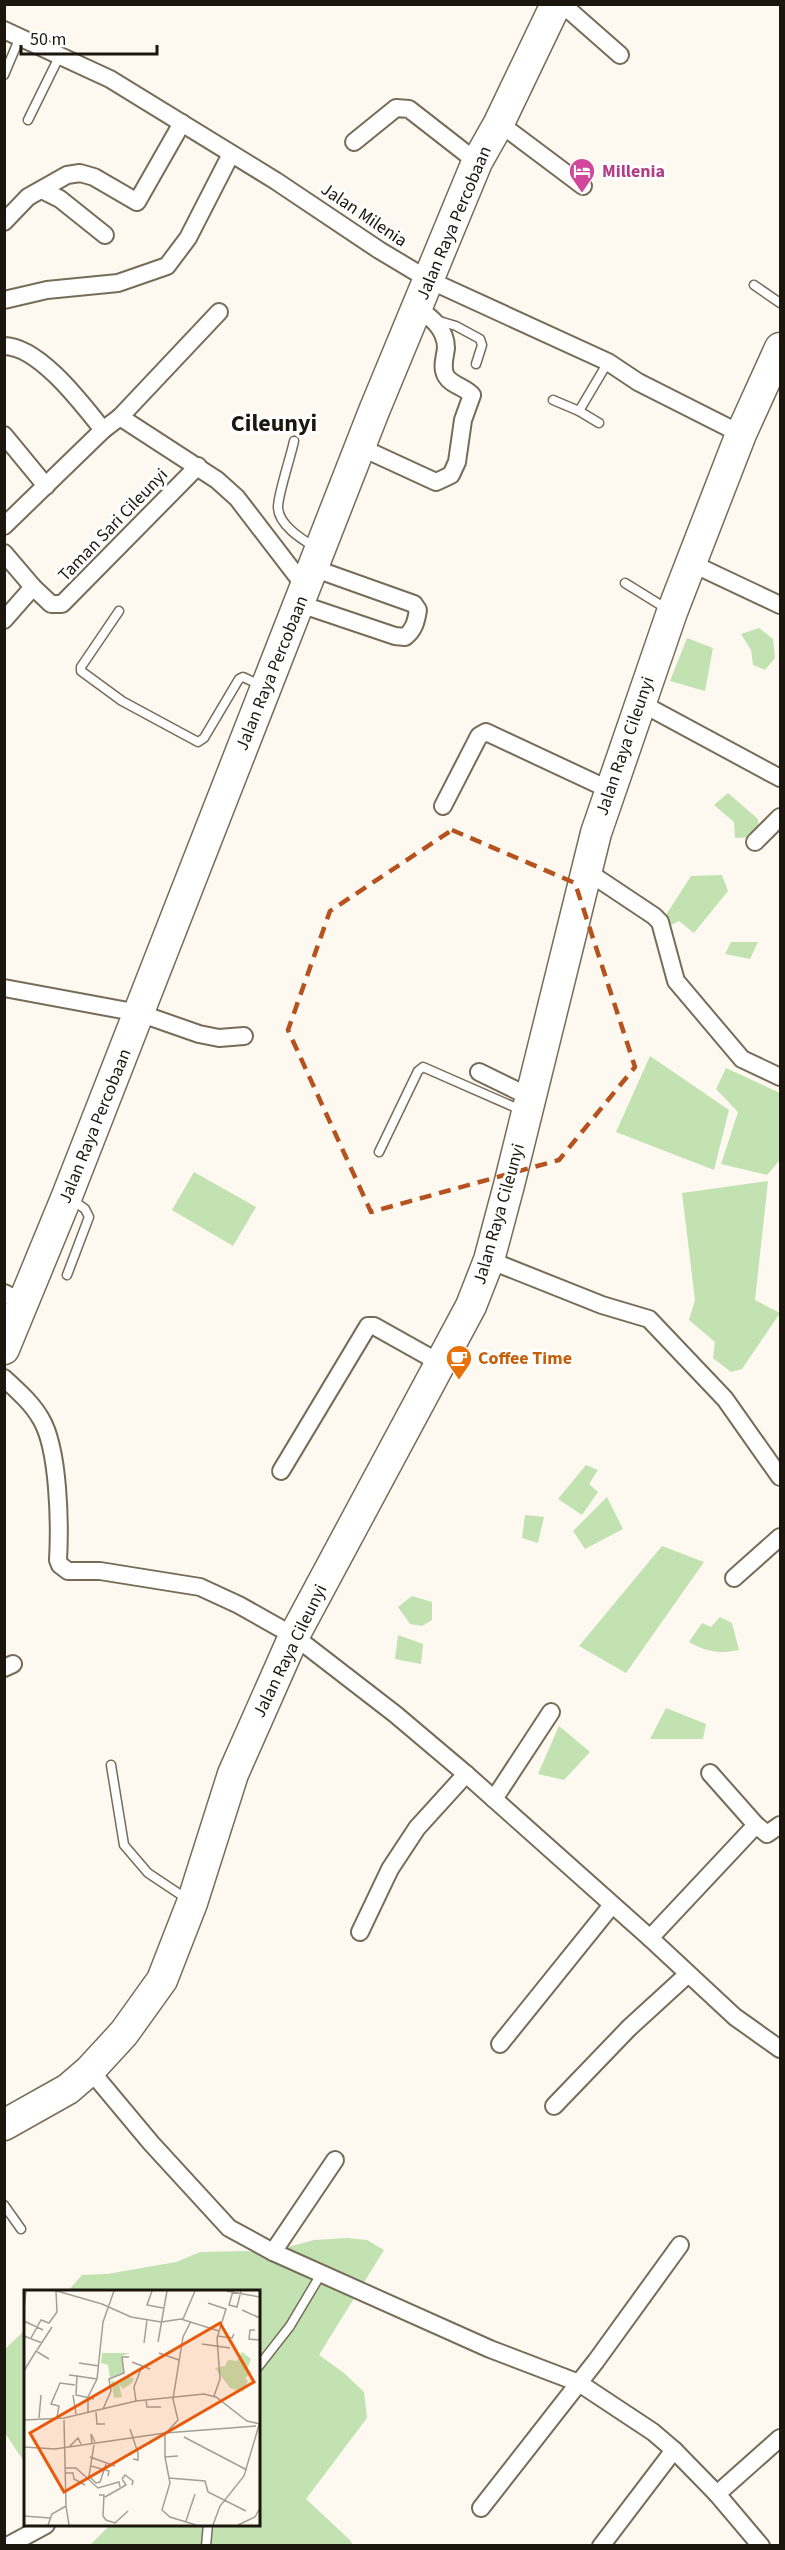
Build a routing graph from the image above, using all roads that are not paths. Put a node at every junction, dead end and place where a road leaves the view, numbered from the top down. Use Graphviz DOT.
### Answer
graph roads {
  1 [pos="556,4"];
  2 [pos="562,4"];
  3 [pos="12,33"];
  4 [pos="60,55"];
  5 [pos="620,56"];
  6 [pos="4,75"];
  7 [pos="28,120"];
  8 [pos="182,123"];
  9 [pos="499,123"];
  10 [pos="354,142"];
  11 [pos="231,154"];
  12 [pos="477,162"];
  13 [pos="583,186"];
  14 [pos="42,190"];
  15 [pos="4,222"];
  16 [pos="105,235"];
  17 [pos="429,280"];
  18 [pos="754,285"];
  19 [pos="4,300"];
  20 [pos="780,303"];
  21 [pos="219,312"];
  22 [pos="426,314"];
  23 [pos="4,346"];
  24 [pos="778,358"];
  25 [pos="608,362"];
  26 [pos="476,364"];
  27 [pos="553,400"];
  28 [pos="579,411"];
  29 [pos="120,417"];
  30 [pos="599,423"];
  31 [pos="104,430"];
  32 [pos="741,434"];
  33 [pos="4,435"];
  34 [pos="294,441"];
  35 [pos="360,447"];
  36 [pos="198,466"];
  37 [pos="46,486"];
  38 [pos="4,526"];
  39 [pos="4,553"];
  40 [pos="691,563"];
  41 [pos="310,578"];
  42 [pos="625,583"];
  43 [pos="33,587"];
  44 [pos="780,605"];
  45 [pos="119,611"];
  46 [pos="672,612"];
  47 [pos="4,620"];
  48 [pos="266,688"];
  49 [pos="639,702"];
  50 [pos="780,778"];
  51 [pos="610,790"];
  52 [pos="443,806"];
  53 [pos="780,817"];
  54 [pos="755,842"];
  55 [pos="585,870"];
  56 [pos="4,988"];
  57 [pos="139,1013"];
  58 [pos="244,1036"];
  59 [pos="479,1072"];
  60 [pos="780,1077"];
  61 [pos="529,1105"];
  62 [pos="379,1152"];
  63 [pos="67,1196"];
  64 [pos="489,1260"];
  65 [pos="67,1275"];
  66 [pos="14,1298"];
  67 [pos="4,1349"];
  68 [pos="440,1363"];
  69 [pos="4,1378"];
  70 [pos="281,1471"];
  71 [pos="780,1477"];
  72 [pos="780,1537"];
  73 [pos="734,1578"];
  74 [pos="294,1636"];
  75 [pos="551,1712"];
  76 [pos="111,1765"];
  77 [pos="710,1773"];
  78 [pos="466,1774"];
  79 [pos="494,1799"];
  80 [pos="756,1825"];
  81 [pos="780,1825"];
  82 [pos="192,1903"];
  83 [pos="612,1905"];
  84 [pos="360,1932"];
  85 [pos="651,1938"];
  86 [pos="688,1974"];
  87 [pos="500,2044"];
  88 [pos="780,2049"];
  89 [pos="90,2070"];
  90 [pos="554,2106"];
  91 [pos="4,2125"];
  92 [pos="335,2160"];
  93 [pos="4,2205"];
  94 [pos="21,2229"];
  95 [pos="680,2245"];
  96 [pos="273,2252"];
  97 [pos="321,2274"];
  98 [pos="260,2364"];
  99 [pos="579,2383"];
  100 [pos="780,2438"];
  101 [pos="674,2450"];
  102 [pos="717,2493"];
  103 [pos="481,2508"];
  104 [pos="44,2526"];
  105 [pos="208,2526"];
  106 [pos="7,2546"];
  107 [pos="206,2546"];
  108 [pos="601,2546"];
  109 [pos="761,2546"];
  1 -- 9 [label="highway, Jalan Raya Percobaan"];
  2 -- 5 [label="street"];
  3 -- 4 [label="street, Jalan Milenia"];
  3 -- 6 [label="lane"];
  4 -- 7 [label="lane"];
  4 -- 8 [label="street, Jalan Milenia"];
  8 -- 11 [label="street, Jalan Milenia"];
  8 -- 14 [label="street"];
  9 -- 12 [label="highway, Jalan Raya Percobaan"];
  9 -- 13 [label="street"];
  10 -- 12 [label="street"];
  11 -- 17 [label="street, Jalan Milenia"];
  11 -- 19 [label="street"];
  12 -- 17 [label="highway, Jalan Raya Percobaan"];
  14 -- 15 [label="street"];
  14 -- 16 [label="street"];
  17 -- 22 [label="highway, Jalan Raya Percobaan"];
  17 -- 25 [label="street, Jalan Milenia"];
  18 -- 20 [label="lane"];
  21 -- 29 [label="street"];
  22 -- 26 [label="lane"];
  22 -- 35 [label="highway, Jalan Raya Percobaan"];
  22 -- 35 [label="street"];
  23 -- 31 [label="street"];
  24 -- 32 [label="highway, Jalan Raya Cileunyi"];
  25 -- 28 [label="lane"];
  25 -- 32 [label="street, Jalan Milenia"];
  27 -- 28 [label="lane"];
  28 -- 30 [label="lane"];
  29 -- 31 [label="street"];
  29 -- 36 [label="street, Taman Sari Cileunyi"];
  31 -- 37 [label="street"];
  32 -- 40 [label="highway, Jalan Raya Cileunyi"];
  33 -- 37 [label="street"];
  34 -- 41 [label="lane"];
  35 -- 41 [label="highway, Jalan Raya Percobaan"];
  36 -- 41 [label="street, Taman Sari Cileunyi"];
  36 -- 43 [label="street, Taman Sari Cileunyi"];
  37 -- 38 [label="street"];
  39 -- 43 [label="street, Taman Sari Cileunyi"];
  40 -- 44 [label="street"];
  40 -- 46 [label="highway, Jalan Raya Cileunyi"];
  41 -- 41 [label="street"];
  41 -- 48 [label="highway, Jalan Raya Percobaan"];
  42 -- 46 [label="lane"];
  43 -- 47 [label="street"];
  45 -- 48 [label="lane"];
  46 -- 49 [label="highway, Jalan Raya Cileunyi"];
  48 -- 57 [label="highway, Jalan Raya Percobaan"];
  49 -- 50 [label="street"];
  49 -- 51 [label="highway, Jalan Raya Cileunyi"];
  51 -- 52 [label="street"];
  51 -- 55 [label="highway, Jalan Raya Cileunyi"];
  53 -- 54 [label="street"];
  55 -- 60 [label="street"];
  55 -- 61 [label="highway, Jalan Raya Cileunyi"];
  56 -- 57 [label="street"];
  57 -- 58 [label="street"];
  57 -- 63 [label="highway, Jalan Raya Percobaan"];
  59 -- 61 [label="street"];
  61 -- 62 [label="lane"];
  61 -- 64 [label="highway, Jalan Raya Cileunyi"];
  63 -- 65 [label="lane"];
  63 -- 66 [label="highway, Jalan Raya Percobaan"];
  64 -- 68 [label="highway, Jalan Raya Cileunyi"];
  64 -- 71 [label="street"];
  66 -- 67 [label="highway, Jalan Raya Percobaan"];
  68 -- 70 [label="street"];
  68 -- 74 [label="highway, Jalan Raya Cileunyi"];
  69 -- 74 [label="street"];
  72 -- 73 [label="street"];
  74 -- 78 [label="street"];
  74 -- 82 [label="highway, Jalan Raya Cileunyi"];
  75 -- 79 [label="street"];
  76 -- 82 [label="lane"];
  77 -- 80 [label="street"];
  78 -- 79 [label="street"];
  78 -- 84 [label="street"];
  79 -- 83 [label="street"];
  80 -- 81 [label="street"];
  80 -- 85 [label="street"];
  82 -- 89 [label="highway, Jalan Raya Cileunyi"];
  83 -- 85 [label="street"];
  83 -- 87 [label="street"];
  85 -- 86 [label="street"];
  86 -- 88 [label="street"];
  86 -- 90 [label="street"];
  89 -- 91 [label="highway, Jalan Raya Cileunyi"];
  89 -- 96 [label="street"];
  92 -- 96 [label="street"];
  93 -- 94 [label="lane"];
  95 -- 99 [label="street"];
  96 -- 97 [label="street"];
  97 -- 98 [label="lane"];
  97 -- 99 [label="street"];
  99 -- 101 [label="street"];
  99 -- 103 [label="street"];
  100 -- 102 [label="street"];
  101 -- 102 [label="street"];
  101 -- 108 [label="street"];
  102 -- 109 [label="street"];
  104 -- 106 [label="street"];
  105 -- 107 [label="lane"];
}
